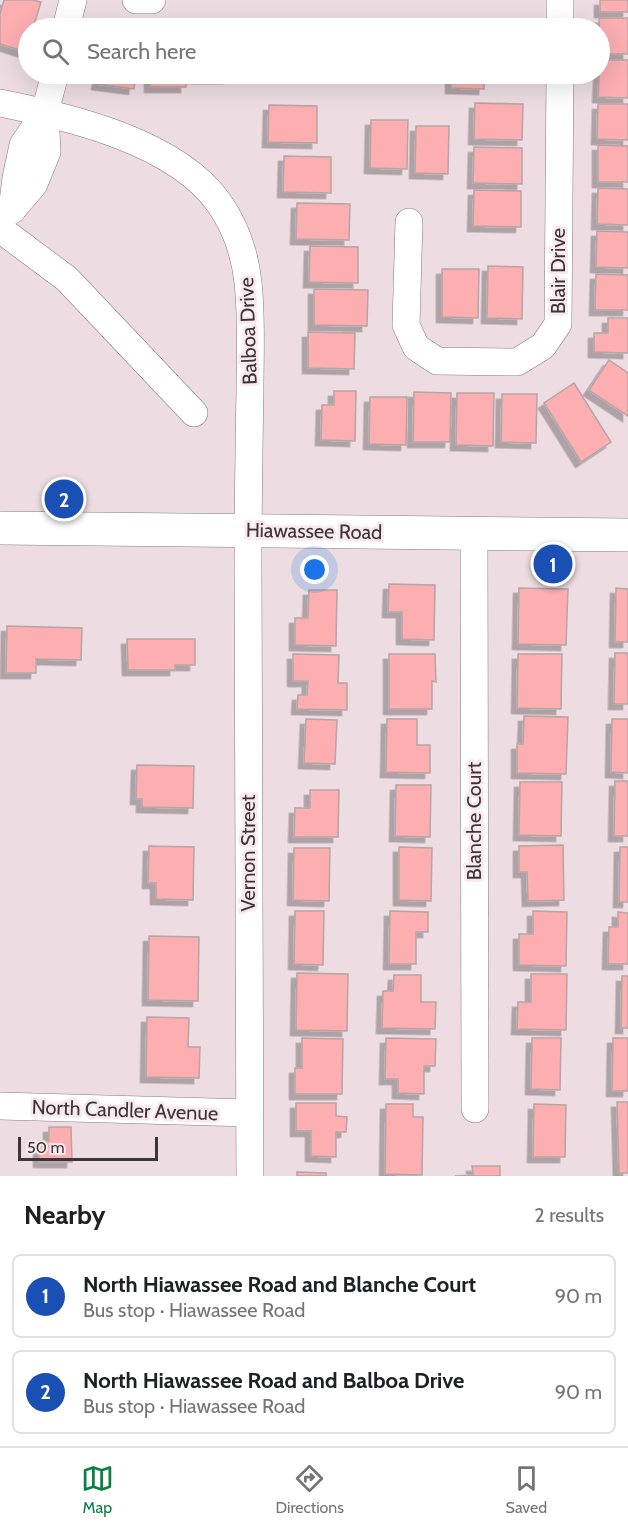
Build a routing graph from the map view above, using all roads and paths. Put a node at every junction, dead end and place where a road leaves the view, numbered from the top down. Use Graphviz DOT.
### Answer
graph roads {
  1 [pos="72,0"];
  2 [pos="136,0"];
  3 [pos="152,0"];
  4 [pos="560,0"];
  5 [pos="68,18"];
  6 [pos="560,18"];
  7 [pos="52,84"];
  8 [pos="560,84"];
  9 [pos="0,103"];
  10 [pos="45,112"];
  11 [pos="4,218"];
  12 [pos="409,222"];
  13 [pos="194,413"];
  14 [pos="0,528"];
  15 [pos="248,531"];
  16 [pos="474,533"];
  17 [pos="628,535"];
  18 [pos="0,1106"];
  19 [pos="475,1109"];
  20 [pos="249,1113"];
  21 [pos="250,1176"];
  1 -- 5 [label="street"];
  2 -- 3 [label="street"];
  4 -- 6 [label="street"];
  7 -- 10 [label="street"];
  8 -- 12 [label="street, Blair Drive"];
  9 -- 10 [label="street, Balboa Drive"];
  10 -- 11 [label="street"];
  10 -- 15 [label="street, Balboa Drive"];
  11 -- 13 [label="street"];
  14 -- 15 [label="main road, Hiawassee Road"];
  15 -- 16 [label="main road, Hiawassee Road"];
  15 -- 20 [label="street, Vernon Street"];
  16 -- 17 [label="main road, Hiawassee Road"];
  16 -- 19 [label="street, Blanche Court"];
  18 -- 20 [label="street, North Candler Avenue"];
  20 -- 21 [label="street, Vernon Street"];
}
